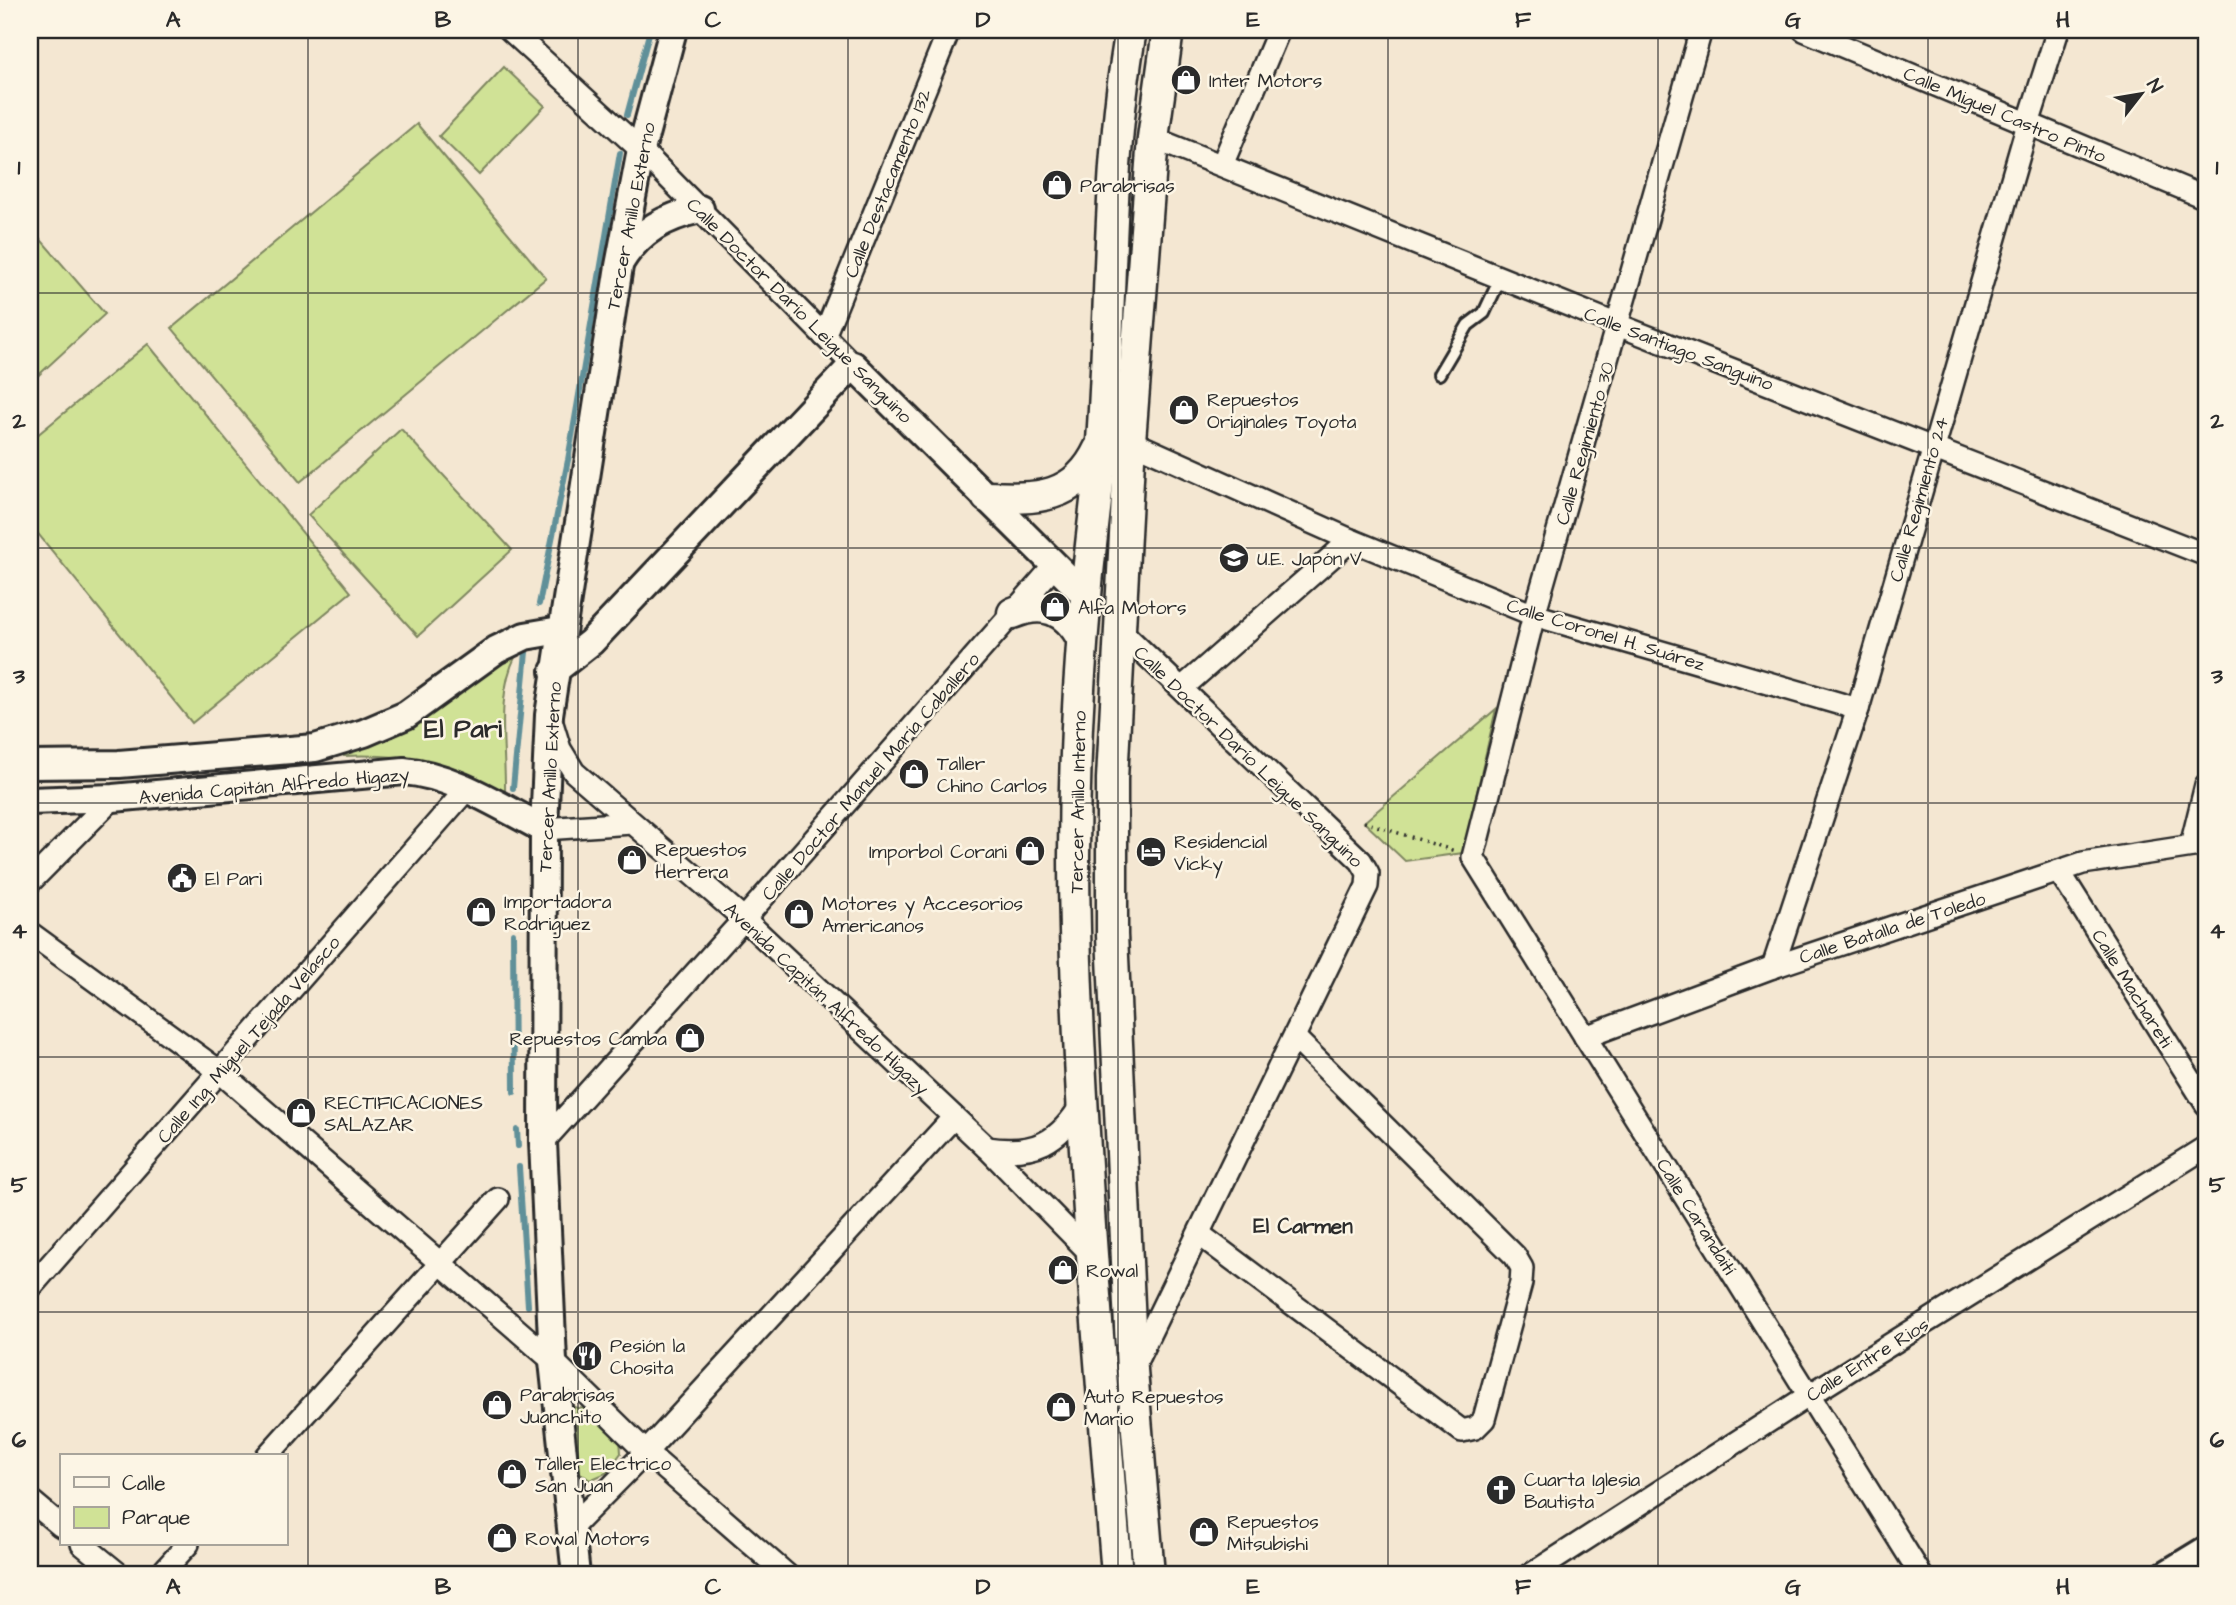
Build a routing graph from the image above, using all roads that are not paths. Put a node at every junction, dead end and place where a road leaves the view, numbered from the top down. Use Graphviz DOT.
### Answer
graph roads {
  1 [pos="510,30"];
  2 [pos="673,30"];
  3 [pos="949,30"];
  4 [pos="1131,30"];
  5 [pos="1168,30"];
  6 [pos="1279,30"];
  7 [pos="1701,30"];
  8 [pos="1804,30"];
  9 [pos="2058,30"];
  10 [pos="1121,89"];
  11 [pos="2028,124"];
  12 [pos="1153,138"];
  13 [pos="636,147"];
  14 [pos="1222,165"];
  15 [pos="2206,198"];
  16 [pos="700,209"];
  17 [pos="619,266"];
  18 [pos="1501,277"];
  19 [pos="1618,325"];
  20 [pos="824,336"];
  21 [pos="853,365"];
  22 [pos="1439,374"];
  23 [pos="1134,410"];
  24 [pos="1116,442"];
  25 [pos="1933,448"];
  26 [pos="987,497"];
  27 [pos="1351,540"];
  28 [pos="2206,555"];
  29 [pos="1055,565"];
  30 [pos="1086,596"];
  31 [pos="1013,614"];
  32 [pos="1534,615"];
  33 [pos="560,630"];
  34 [pos="1120,630"];
  35 [pos="1082,638"];
  36 [pos="554,671"];
  37 [pos="1182,688"];
  38 [pos="1858,709"];
  39 [pos="549,715"];
  40 [pos="1115,722"];
  41 [pos="30,765"];
  42 [pos="2206,785"];
  43 [pos="466,790"];
  44 [pos="113,798"];
  45 [pos="30,801"];
  46 [pos="632,823"];
  47 [pos="544,829"];
  48 [pos="2199,845"];
  49 [pos="1472,857"];
  50 [pos="2059,872"];
  51 [pos="30,883"];
  52 [pos="744,919"];
  53 [pos="30,933"];
  54 [pos="1773,967"];
  55 [pos="1585,1037"];
  56 [pos="1296,1039"];
  57 [pos="219,1071"];
  58 [pos="1083,1102"];
  59 [pos="2206,1104"];
  60 [pos="954,1117"];
  61 [pos="543,1142"];
  62 [pos="2206,1147"];
  63 [pos="987,1148"];
  64 [pos="498,1199"];
  65 [pos="1199,1234"];
  66 [pos="1091,1254"];
  67 [pos="441,1262"];
  68 [pos="30,1288"];
  69 [pos="1145,1318"];
  70 [pos="553,1361"];
  71 [pos="1808,1396"];
  72 [pos="1107,1447"];
  73 [pos="646,1452"];
  74 [pos="269,1454"];
  75 [pos="30,1500"];
  76 [pos="1143,1506"];
  77 [pos="60,1526"];
  78 [pos="570,1529"];
  79 [pos="84,1546"];
  80 [pos="186,1546"];
  81 [pos="2206,1550"];
  82 [pos="1124,1572"];
  83 [pos="1542,1572"];
  84 [pos="120,1575"];
  85 [pos="160,1575"];
  86 [pos="576,1575"];
  87 [pos="787,1575"];
  88 [pos="1149,1575"];
  89 [pos="1921,1575"];
  90 [pos="2165,1575"];
  1 -- 13 [label="street, Calle Doctor Darío Leigue Sanguino"];
  2 -- 13 [label="street, Tercer Anillo Externo"];
  3 -- 20 [label="street, Calle Destacamento 132"];
  4 -- 10 [label="main road, Tercer Anillo Interno"];
  5 -- 12 [label="main road, Tercer Anillo Interno"];
  6 -- 14 [label="street"];
  7 -- 19 [label="street, Calle Regimiento 30"];
  8 -- 11 [label="street, Calle Miguel Castro Pinto"];
  9 -- 11 [label="street, Calle Regimiento 24"];
  10 -- 12 [label="main road"];
  10 -- 24 [label="main road, Tercer Anillo Interno"];
  11 -- 15 [label="street, Calle Miguel Castro Pinto"];
  11 -- 25 [label="street, Calle Regimiento 24"];
  12 -- 14 [label="street, Calle Santiago Sanguino"];
  12 -- 23 [label="main road, Tercer Anillo Interno"];
  13 -- 16 [label="street, Calle Doctor Darío Leigue Sanguino"];
  13 -- 17 [label="street, Tercer Anillo Externo"];
  14 -- 18 [label="street, Calle Santiago Sanguino"];
  16 -- 17 [label="street"];
  16 -- 20 [label="street, Calle Doctor Darío Leigue Sanguino"];
  17 -- 33 [label="street, Tercer Anillo Externo"];
  18 -- 19 [label="street, Calle Santiago Sanguino"];
  18 -- 22 [label="lane"];
  19 -- 25 [label="street, Calle Santiago Sanguino"];
  19 -- 32 [label="street, Calle Regimiento 30"];
  20 -- 21 [label="street, Calle Doctor Darío Leigue Sanguino"];
  21 -- 26 [label="street, Calle Doctor Darío Leigue Sanguino"];
  21 -- 36 [label="street"];
  23 -- 24 [label="main road, Tercer Anillo Interno"];
  23 -- 30 [label="main road"];
  24 -- 26 [label="main road"];
  24 -- 27 [label="street, Calle Coronel H. Suárez"];
  24 -- 30 [label="main road, Tercer Anillo Interno"];
  24 -- 34 [label="main road, Tercer Anillo Interno"];
  25 -- 28 [label="street, Calle Santiago Sanguino"];
  25 -- 38 [label="street, Calle Regimiento 24"];
  26 -- 29 [label="street, Calle Doctor Darío Leigue Sanguino"];
  27 -- 32 [label="street, Calle Coronel H. Suárez"];
  27 -- 37 [label="street"];
  29 -- 30 [label="street, Calle Doctor Darío Leigue Sanguino"];
  29 -- 31 [label="street, Calle Doctor Manuel María Caballero"];
  30 -- 35 [label="main road, Tercer Anillo Interno"];
  30 -- 40 [label="main road"];
  31 -- 35 [label="main road"];
  31 -- 52 [label="street, Calle Doctor Manuel María Caballero"];
  32 -- 38 [label="street, Calle Coronel H. Suárez"];
  32 -- 49 [label="street, Calle Regimiento 30"];
  33 -- 36 [label="street, Tercer Anillo Externo"];
  33 -- 41 [label="street, Avenida Capitán Alfredo Higazy"];
  34 -- 37 [label="street, Calle Doctor Darío Leigue Sanguino"];
  34 -- 40 [label="main road, Tercer Anillo Interno"];
  35 -- 58 [label="main road, Tercer Anillo Interno"];
  36 -- 39 [label="street, Tercer Anillo Externo"];
  37 -- 56 [label="street, Calle Doctor Darío Leigue Sanguino"];
  38 -- 54 [label="street, Calle Regimiento 24"];
  39 -- 46 [label="street, Avenida Capitán Alfredo Higazy"];
  39 -- 47 [label="street, Tercer Anillo Externo"];
  40 -- 69 [label="main road, Tercer Anillo Interno"];
  42 -- 48 [label="street"];
  43 -- 44 [label="street, Avenida Capitán Alfredo Higazy"];
  43 -- 47 [label="street, Avenida Capitán Alfredo Higazy"];
  43 -- 57 [label="street, Calle Ing. Miguel Tejada Velasco"];
  44 -- 45 [label="street, Avenida Capitán Alfredo Higazy"];
  44 -- 51 [label="street"];
  46 -- 47 [label="street"];
  46 -- 52 [label="street, Avenida Capitán Alfredo Higazy"];
  47 -- 61 [label="street, Tercer Anillo Externo"];
  48 -- 50 [label="street, Calle Batalla de Toledo"];
  49 -- 55 [label="street, Calle Carandaití"];
  50 -- 54 [label="street, Calle Batalla de Toledo"];
  50 -- 59 [label="street, Calle Machareti"];
  52 -- 60 [label="street, Avenida Capitán Alfredo Higazy"];
  52 -- 61 [label="street, Calle Doctor Manuel María Caballero"];
  53 -- 57 [label="street"];
  54 -- 55 [label="street, Calle Batalla de Toledo"];
  55 -- 71 [label="street, Calle Carandaití"];
  56 -- 65 [label="street"];
  56 -- 65 [label="street"];
  57 -- 67 [label="street"];
  57 -- 68 [label="street, Calle Ing. Miguel Tejada Velasco"];
  58 -- 63 [label="street"];
  58 -- 66 [label="main road, Tercer Anillo Interno"];
  60 -- 63 [label="street, Avenida Capitán Alfredo Higazy"];
  60 -- 73 [label="street"];
  61 -- 70 [label="street, Tercer Anillo Externo"];
  62 -- 71 [label="street, Calle Entre Rios"];
  63 -- 66 [label="street, Avenida Capitán Alfredo Higazy"];
  64 -- 67 [label="street"];
  65 -- 69 [label="street"];
  66 -- 72 [label="main road, Tercer Anillo Interno"];
  67 -- 70 [label="street"];
  67 -- 74 [label="street"];
  69 -- 76 [label="main road, Tercer Anillo Interno"];
  70 -- 73 [label="street"];
  70 -- 78 [label="street, Tercer Anillo Externo"];
  71 -- 83 [label="street, Calle Entre Rios"];
  71 -- 89 [label="street, Calle Carandaití"];
  72 -- 76 [label="main road"];
  72 -- 82 [label="main road, Tercer Anillo Interno"];
  73 -- 78 [label="street"];
  73 -- 87 [label="street"];
  75 -- 77 [label="street"];
  76 -- 88 [label="main road, Tercer Anillo Interno"];
  78 -- 86 [label="street, Tercer Anillo Externo"];
  79 -- 84 [label="street"];
  80 -- 85 [label="street"];
  81 -- 90 [label="street"];
}
